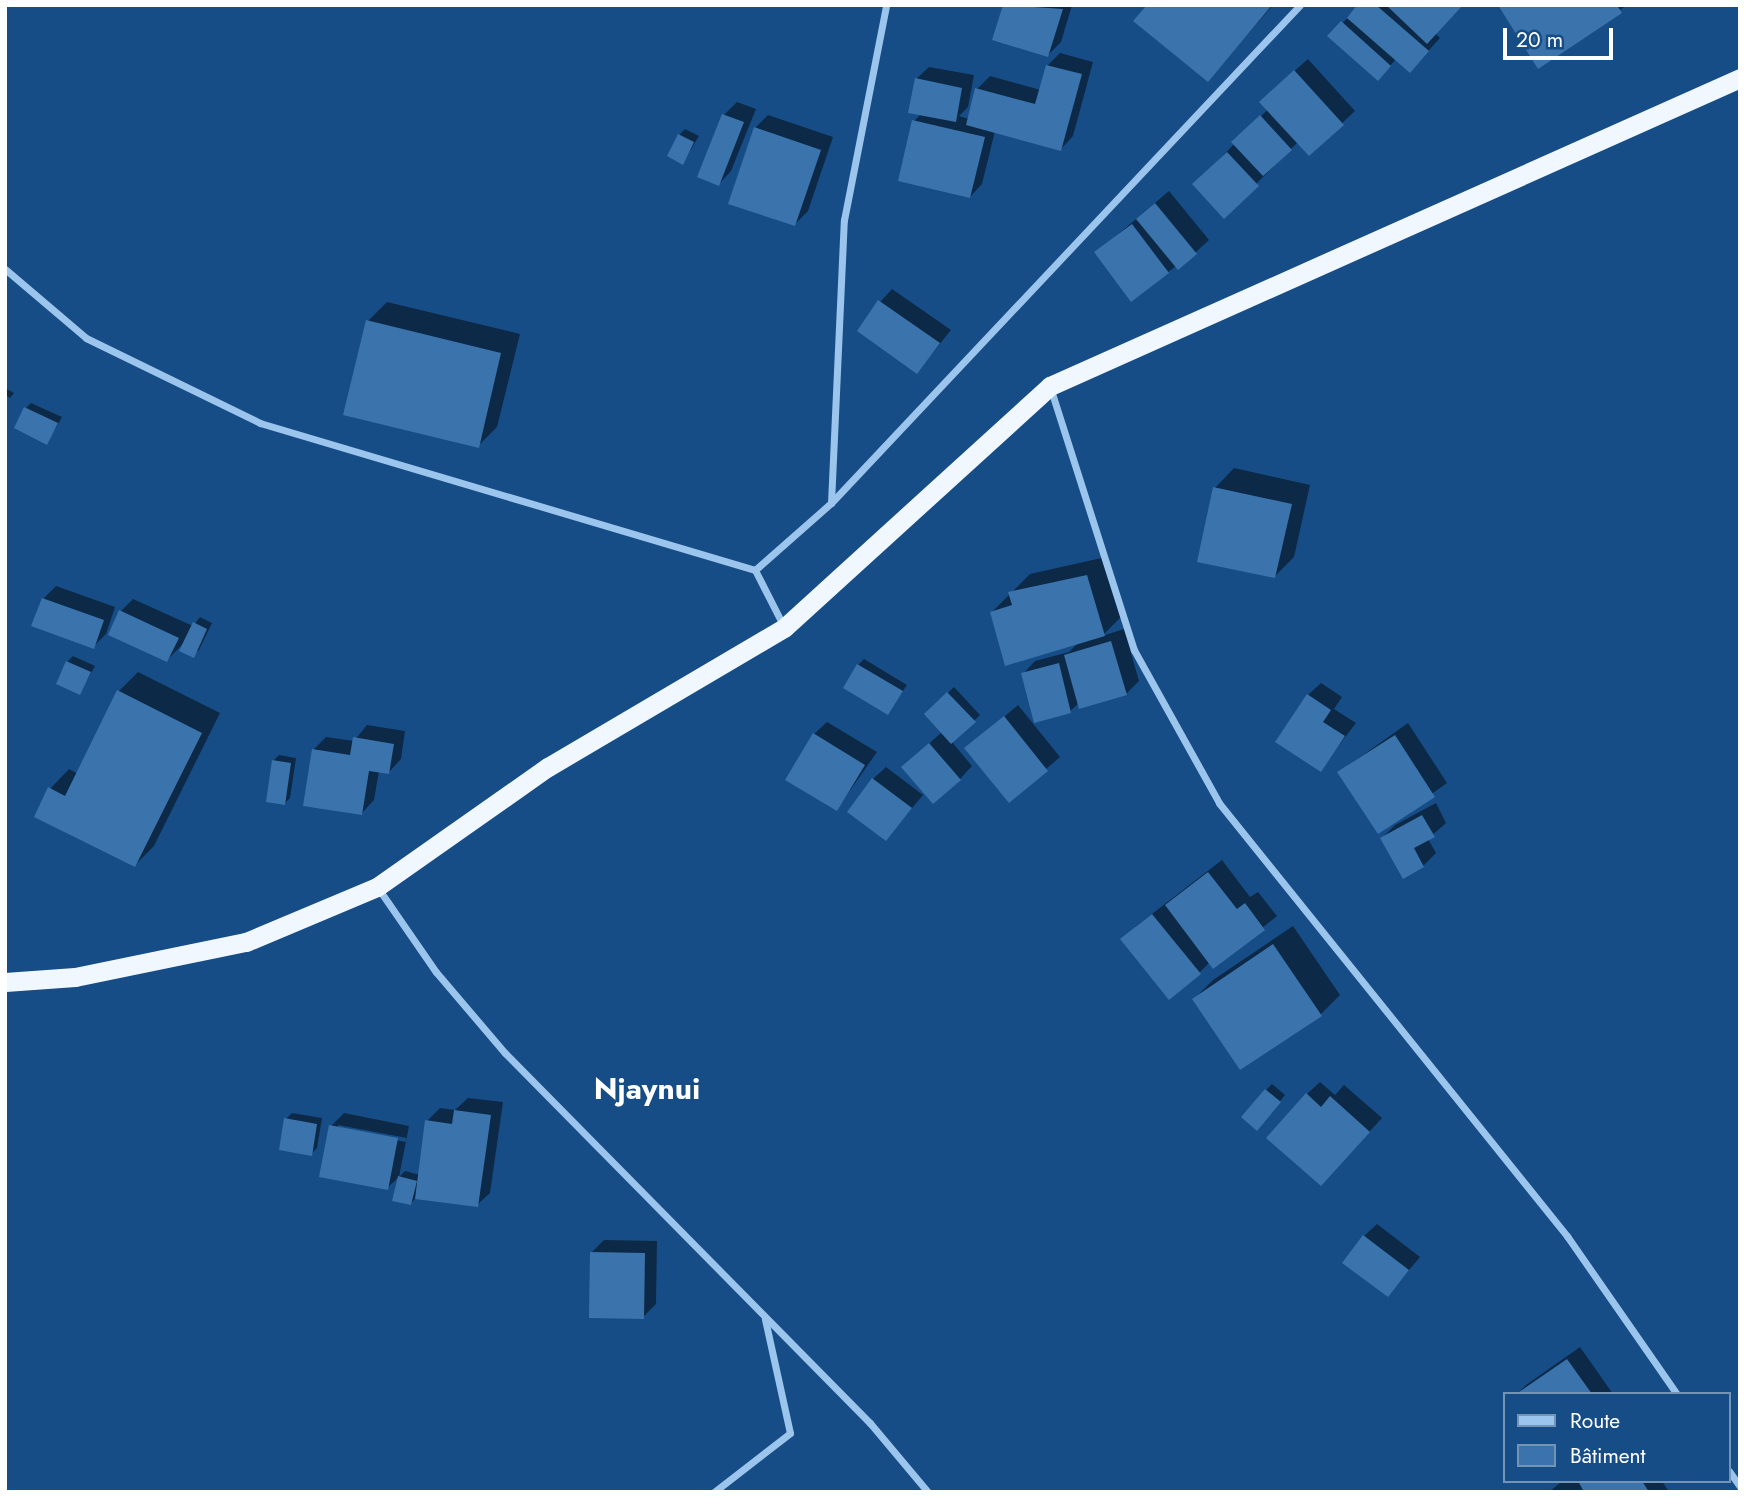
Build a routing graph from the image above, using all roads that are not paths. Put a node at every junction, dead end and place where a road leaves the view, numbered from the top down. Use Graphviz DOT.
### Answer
graph roads {
  1 [pos="886,5"];
  2 [pos="1300,5"];
  3 [pos="1740,78"];
  4 [pos="5,269"];
  5 [pos="1050,386"];
  6 [pos="831,503"];
  7 [pos="755,570"];
  8 [pos="784,628"];
  9 [pos="377,887"];
  10 [pos="5,982"];
  11 [pos="764,1318"];
  12 [pos="1676,1392"];
  13 [pos="714,1492"];
  14 [pos="928,1492"];
  1 -- 6 [label="street"];
  2 -- 6 [label="street"];
  3 -- 5 [label="highway"];
  4 -- 7 [label="street"];
  5 -- 8 [label="highway"];
  5 -- 12 [label="street"];
  6 -- 7 [label="street"];
  7 -- 8 [label="street"];
  8 -- 9 [label="highway"];
  9 -- 10 [label="highway"];
  9 -- 11 [label="street"];
  11 -- 13 [label="street"];
  11 -- 14 [label="street"];
}
